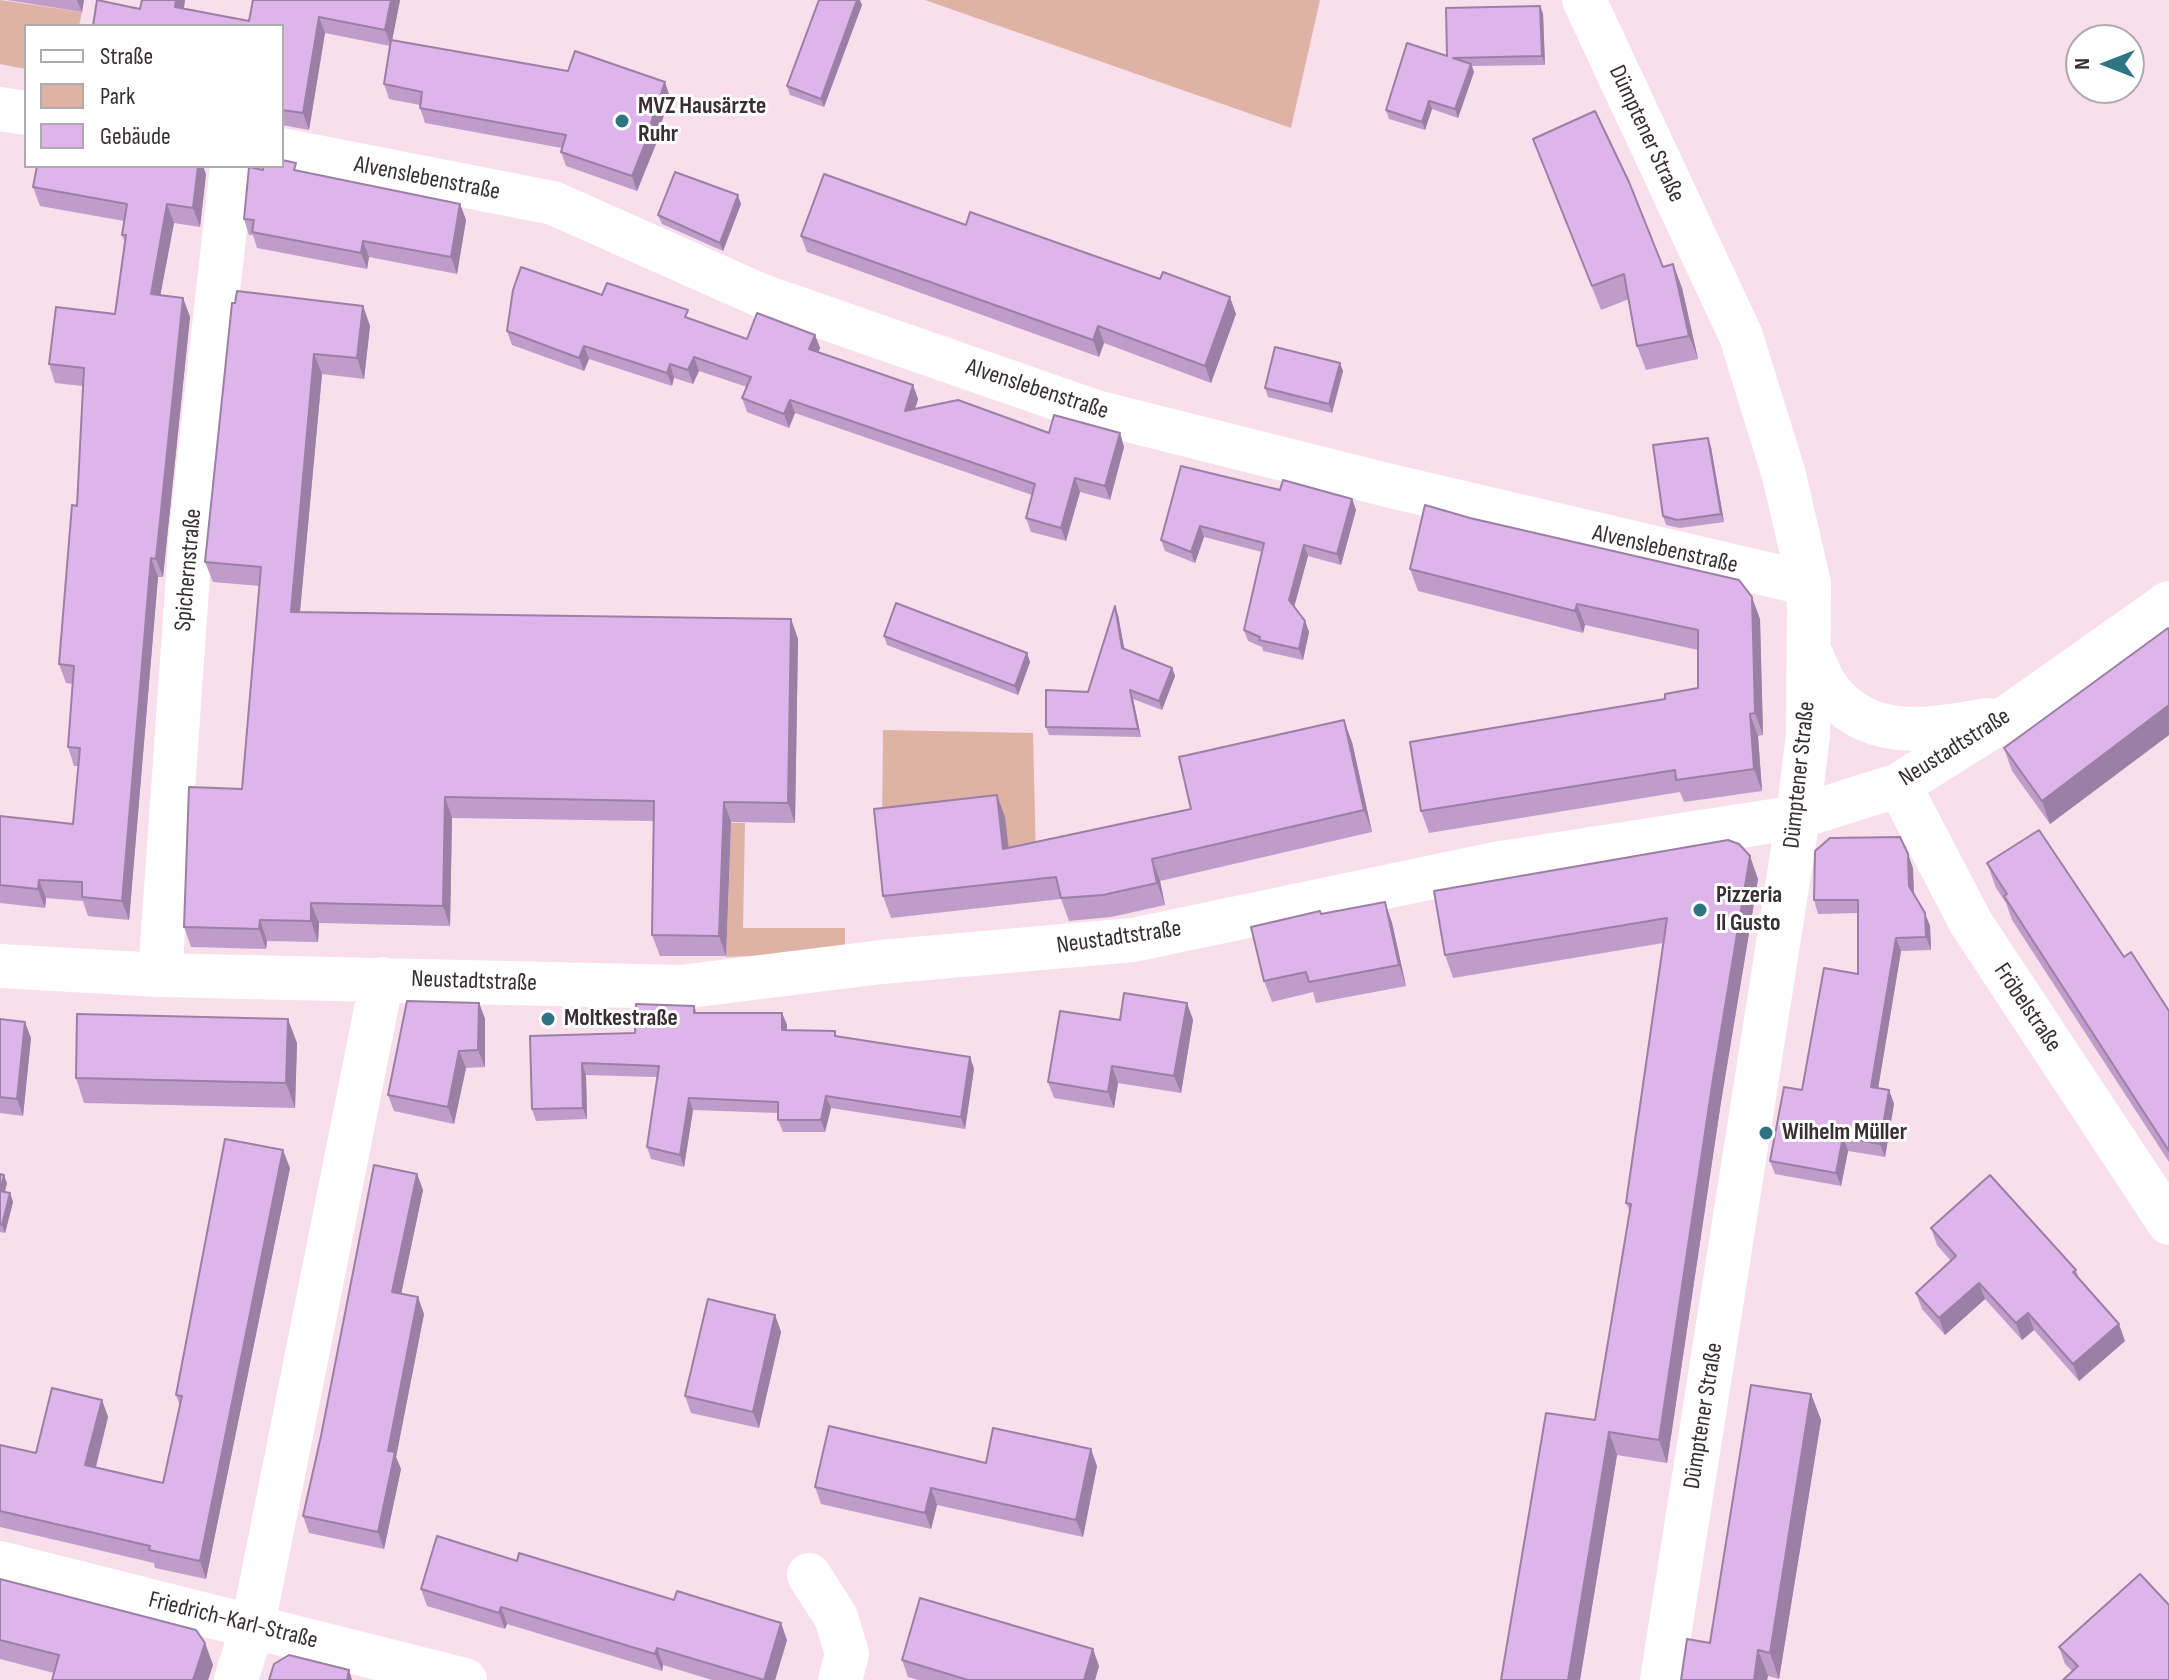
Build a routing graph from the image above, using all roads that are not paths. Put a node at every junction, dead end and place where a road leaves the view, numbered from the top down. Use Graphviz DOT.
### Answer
graph roads {
  1 [pos="1584,0"];
  2 [pos="0,109"];
  3 [pos="24,113"];
  4 [pos="284,150"];
  5 [pos="232,168"];
  6 [pos="1809,584"];
  7 [pos="2169,603"];
  8 [pos="1810,652"];
  9 [pos="2009,716"];
  10 [pos="1899,785"];
  11 [pos="1798,817"];
  12 [pos="0,966"];
  13 [pos="160,975"];
  14 [pos="382,979"];
  15 [pos="2169,1223"];
  16 [pos="0,1563"];
  17 [pos="809,1575"];
  18 [pos="253,1625"];
  19 [pos="236,1680"];
  20 [pos="465,1680"];
  21 [pos="840,1680"];
  22 [pos="1662,1680"];
  1 -- 6 [label="street, Dümptener Straße"];
  2 -- 3 [label="street"];
  4 -- 6 [label="street, Alvenslebenstraße"];
  5 -- 13 [label="street, Spichernstraße"];
  6 -- 8 [label="street, Dümptener Straße"];
  7 -- 9 [label="street, Neustadtstraße"];
  8 -- 9 [label="street"];
  8 -- 11 [label="street, Dümptener Straße"];
  9 -- 10 [label="street, Neustadtstraße"];
  10 -- 11 [label="street, Neustadtstraße"];
  10 -- 15 [label="street, Fröbelstraße"];
  11 -- 14 [label="street, Neustadtstraße"];
  11 -- 22 [label="street, Dümptener Straße"];
  12 -- 13 [label="street, Neustadtstraße"];
  13 -- 14 [label="street, Neustadtstraße"];
  14 -- 18 [label="street"];
  16 -- 18 [label="street, Friedrich-Karl-Straße"];
  17 -- 21 [label="street"];
  18 -- 19 [label="street"];
  18 -- 20 [label="street, Friedrich-Karl-Straße"];
}
